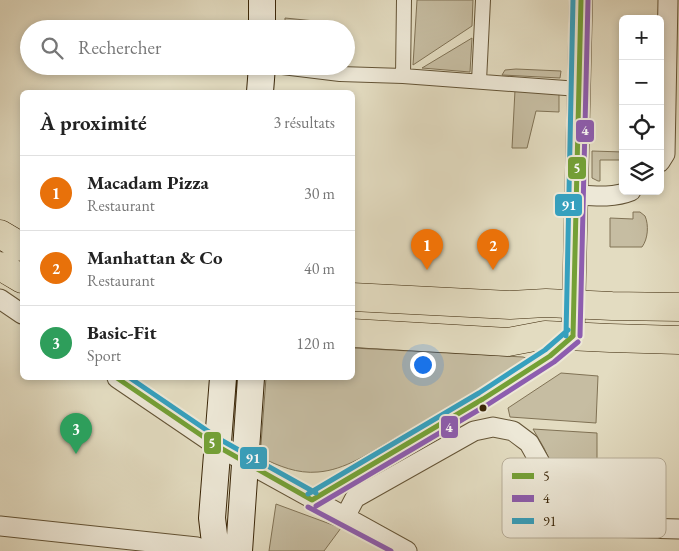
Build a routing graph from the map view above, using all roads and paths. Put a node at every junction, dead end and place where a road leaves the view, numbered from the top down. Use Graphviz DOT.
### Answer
graph roads {
  1 [pos="262,0"];
  2 [pos="404,0"];
  3 [pos="483,0"];
  4 [pos="581,0"];
  5 [pos="668,0"];
  6 [pos="262,20"];
  7 [pos="355,74"];
  8 [pos="261,75"];
  9 [pos="403,76"];
  10 [pos="479,81"];
  11 [pos="579,89"];
  12 [pos="260,90"];
  13 [pos="664,156"];
  14 [pos="576,195"];
  15 [pos="620,195"];
  16 [pos="0,234"];
  17 [pos="20,246"];
  18 [pos="0,266"];
  19 [pos="20,278"];
  20 [pos="355,297"];
  21 [pos="0,299"];
  22 [pos="574,305"];
  23 [pos="679,307"];
  24 [pos="20,313"];
  25 [pos="355,333"];
  26 [pos="573,336"];
  27 [pos="679,340"];
  28 [pos="120,380"];
  29 [pos="223,380"];
  30 [pos="250,380"];
  31 [pos="217,446"];
  32 [pos="537,458"];
  33 [pos="244,462"];
  34 [pos="312,500"];
  35 [pos="345,517"];
  36 [pos="0,526"];
  37 [pos="666,529"];
  38 [pos="679,529"];
  39 [pos="203,550"];
  40 [pos="239,551"];
  41 [pos="407,551"];
  1 -- 6 [label="main road"];
  2 -- 9 [label="street"];
  3 -- 10 [label="street"];
  4 -- 11 [label="street"];
  5 -- 13 [label="street"];
  7 -- 9 [label="street"];
  8 -- 12 [label="main road"];
  9 -- 10 [label="street"];
  10 -- 11 [label="street"];
  11 -- 14 [label="street"];
  14 -- 15 [label="street"];
  14 -- 22 [label="street"];
  16 -- 17 [label="main road"];
  18 -- 19 [label="main road"];
  20 -- 22 [label="main road"];
  21 -- 24 [label="street"];
  22 -- 23 [label="main road"];
  22 -- 26 [label="street"];
  25 -- 26 [label="main road"];
  26 -- 27 [label="main road"];
  26 -- 34 [label="street"];
  28 -- 31 [label="street"];
  29 -- 31 [label="main road"];
  30 -- 33 [label="main road"];
  31 -- 33 [label="street"];
  31 -- 39 [label="main road"];
  32 -- 35 [label="street"];
  33 -- 34 [label="street"];
  33 -- 40 [label="main road"];
  34 -- 35 [label="street"];
  35 -- 41 [label="street"];
  36 -- 39 [label="street"];
  37 -- 38 [label="street"];
}
